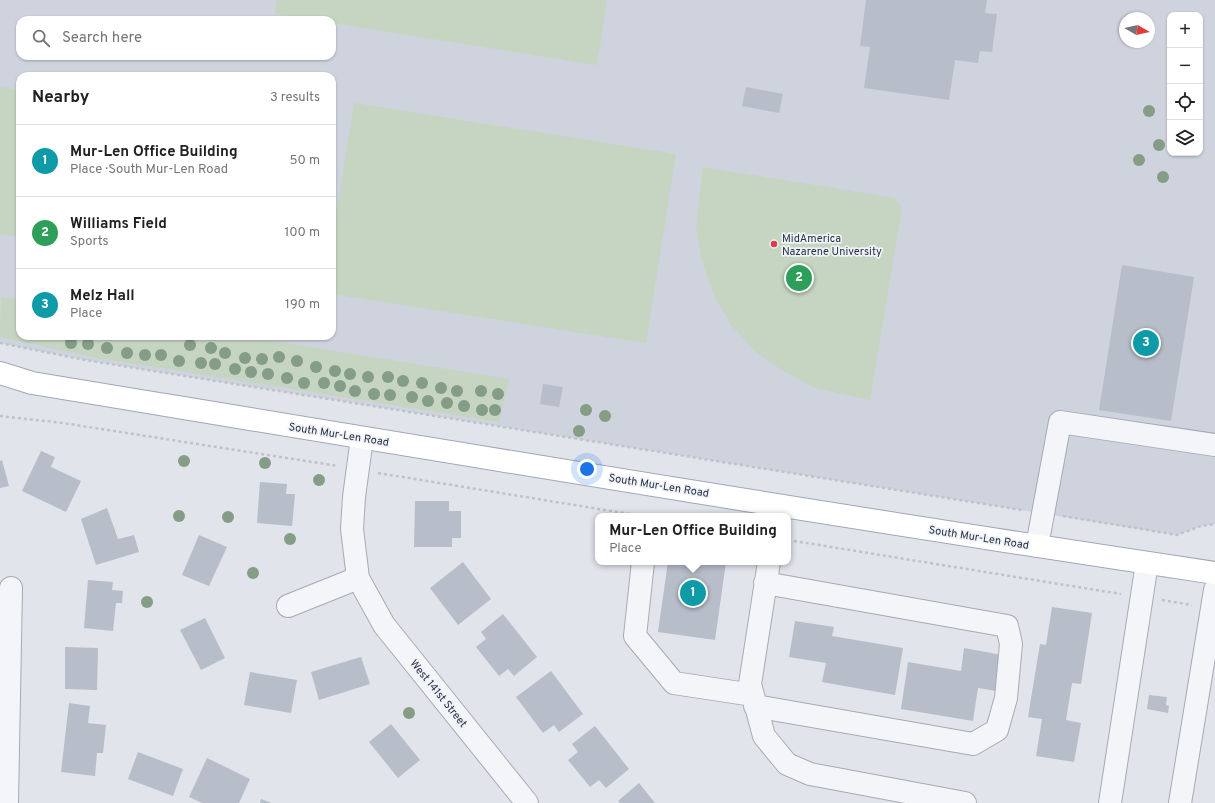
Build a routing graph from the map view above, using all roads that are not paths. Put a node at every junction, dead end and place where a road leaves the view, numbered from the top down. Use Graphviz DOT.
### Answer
graph roads {
  1 [pos="0,373"];
  2 [pos="32,383"];
  3 [pos="0,386"];
  4 [pos="362,438"];
  5 [pos="1215,445"];
  6 [pos="777,510"];
  7 [pos="1037,546"];
  8 [pos="1147,563"];
  9 [pos="643,565"];
  10 [pos="768,565"];
  11 [pos="1215,573"];
  12 [pos="358,578"];
  13 [pos="765,583"];
  14 [pos="11,588"];
  15 [pos="1214,599"];
  16 [pos="288,606"];
  17 [pos="754,700"];
  18 [pos="7,803"];
  19 [pos="527,803"];
  20 [pos="965,803"];
  21 [pos="1110,803"];
  22 [pos="1180,803"];
  1 -- 2 [label="main road, South Mur-Len Road"];
  2 -- 3 [label="main road, South Mur-Len Road"];
  2 -- 4 [label="main road, South Mur-Len Road"];
  4 -- 6 [label="main road, South Mur-Len Road"];
  4 -- 12 [label="street, West 141st Street"];
  5 -- 7 [label="street"];
  6 -- 7 [label="main road, South Mur-Len Road"];
  7 -- 8 [label="main road, South Mur-Len Road"];
  8 -- 11 [label="main road, South Mur-Len Road"];
  8 -- 21 [label="street"];
  9 -- 17 [label="street"];
  10 -- 13 [label="street"];
  12 -- 16 [label="street"];
  12 -- 19 [label="street, West 141st Street"];
  13 -- 17 [label="street"];
  13 -- 17 [label="street"];
  14 -- 18 [label="street"];
  15 -- 22 [label="street"];
  17 -- 20 [label="street"];
}
